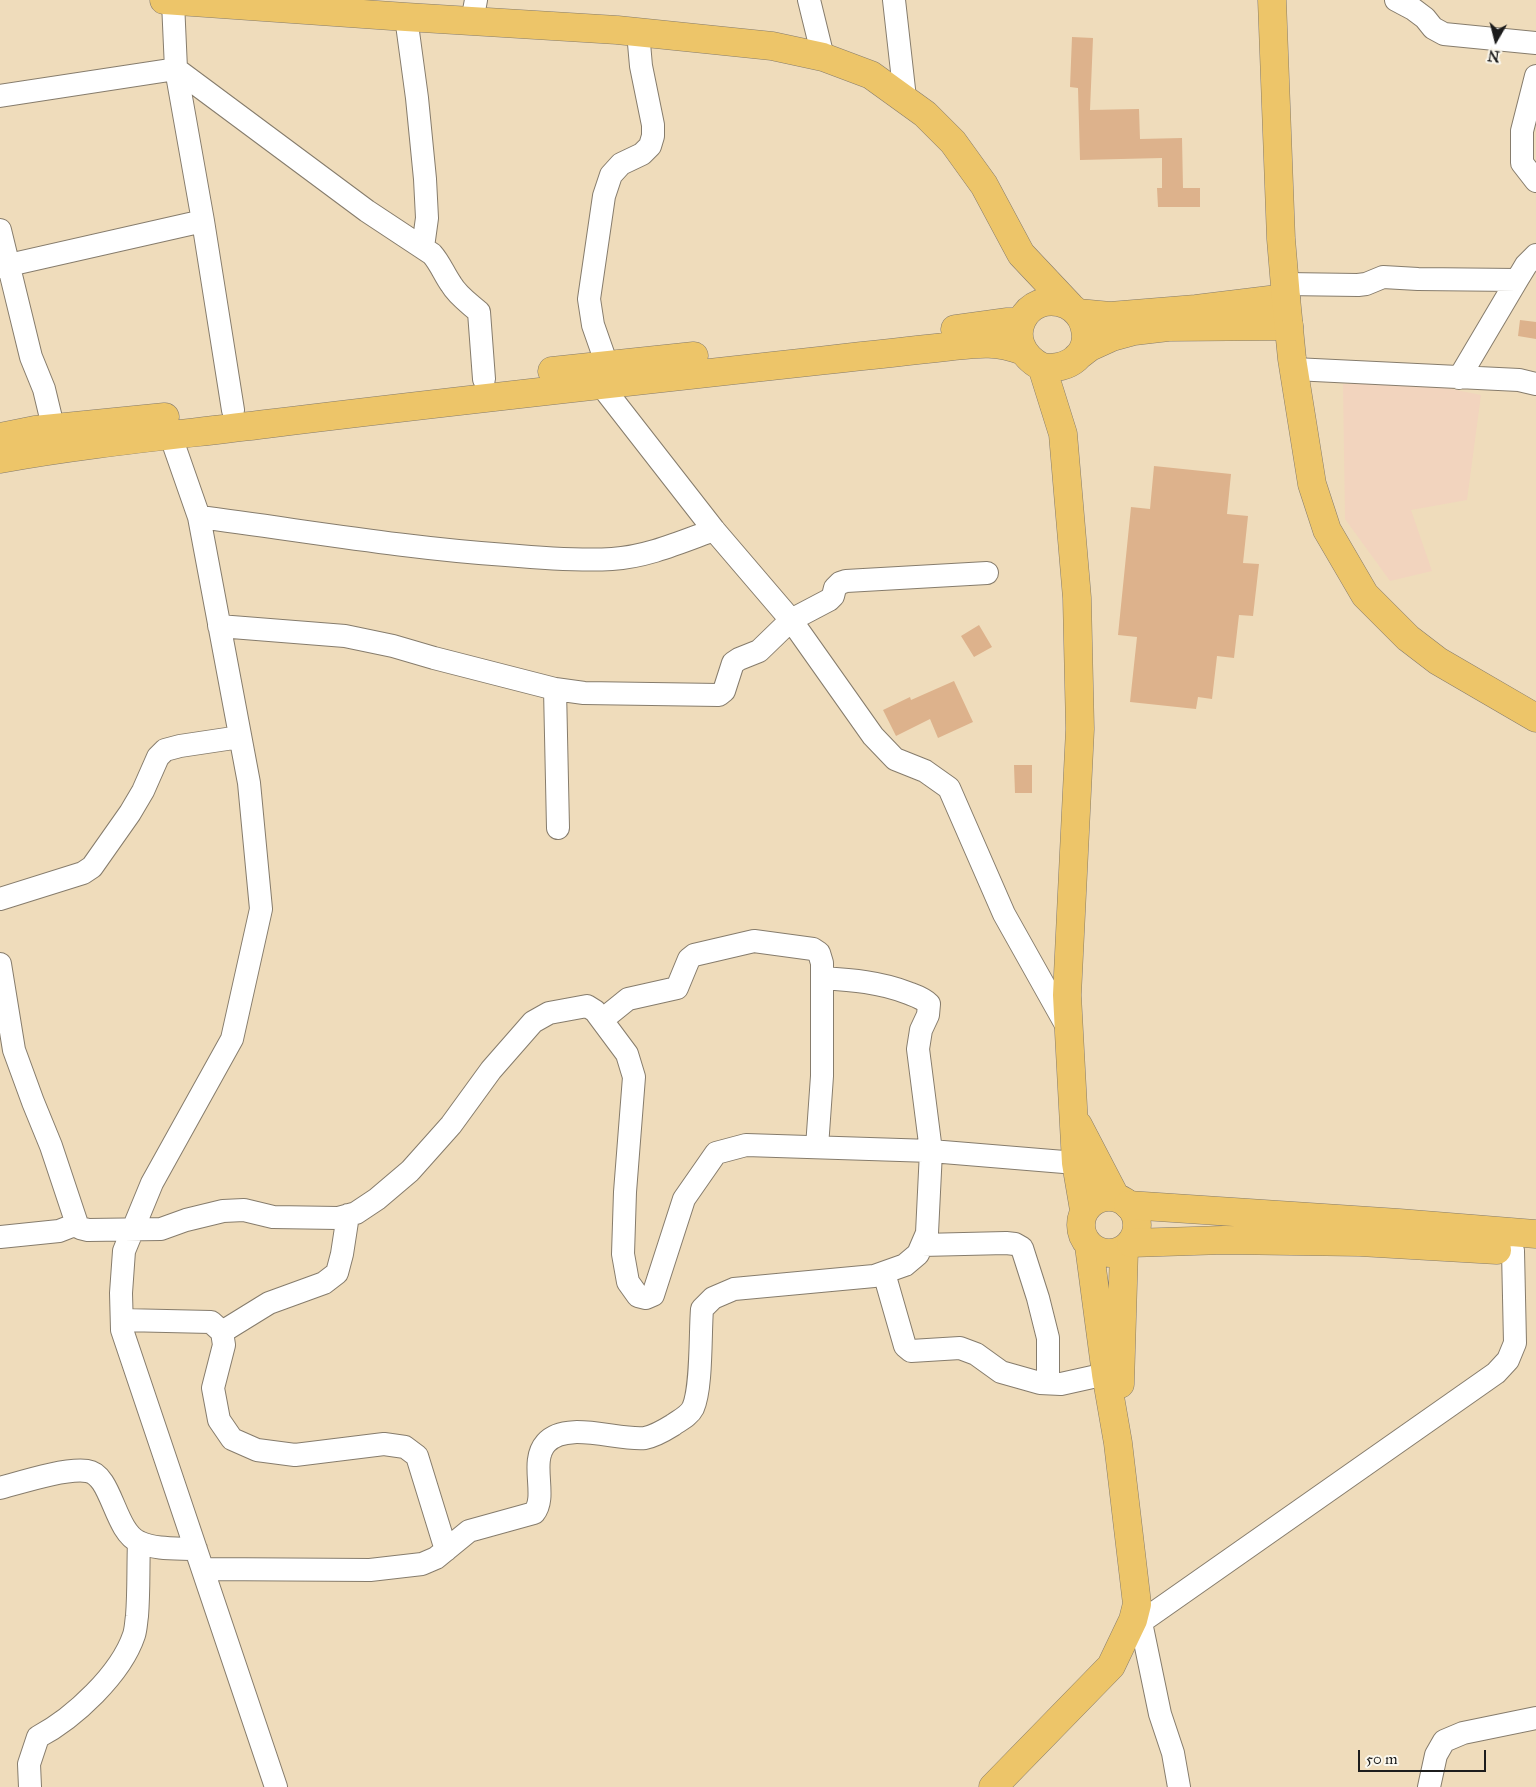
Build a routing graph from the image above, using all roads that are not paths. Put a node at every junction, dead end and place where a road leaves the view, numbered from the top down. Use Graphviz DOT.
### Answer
graph roads {
  1 [pos="809,0"];
  2 [pos="894,0"];
  3 [pos="1272,0"];
  4 [pos="1396,0"];
  5 [pos="169,1"];
  6 [pos="245,3"];
  7 [pos="474,11"];
  8 [pos="406,17"];
  9 [pos="638,32"];
  10 [pos="1536,43"];
  11 [pos="823,57"];
  12 [pos="176,69"];
  13 [pos="1536,76"];
  14 [pos="0,96"];
  15 [pos="905,98"];
  16 [pos="1536,181"];
  17 [pos="204,221"];
  18 [pos="0,230"];
  19 [pos="423,247"];
  20 [pos="1021,254"];
  21 [pos="1536,255"];
  22 [pos="4,267"];
  23 [pos="1517,280"];
  24 [pos="1285,291"];
  25 [pos="1074,310"];
  26 [pos="1024,317"];
  27 [pos="1289,326"];
  28 [pos="1032,359"];
  29 [pos="1076,359"];
  30 [pos="1294,369"];
  31 [pos="604,375"];
  32 [pos="1459,378"];
  33 [pos="484,379"];
  34 [pos="1536,384"];
  35 [pos="233,410"];
  36 [pos="170,434"];
  37 [pos="1063,434"];
  38 [pos="0,437"];
  39 [pos="47,440"];
  40 [pos="0,459"];
  41 [pos="199,517"];
  42 [pos="714,530"];
  43 [pos="987,574"];
  44 [pos="790,620"];
  45 [pos="219,626"];
  46 [pos="555,689"];
  47 [pos="1536,718"];
  48 [pos="240,737"];
  49 [pos="558,828"];
  50 [pos="0,900"];
  51 [pos="0,964"];
  52 [pos="822,978"];
  53 [pos="602,1020"];
  54 [pos="1069,1031"];
  55 [pos="1074,1119"];
  56 [pos="817,1147"];
  57 [pos="931,1151"];
  58 [pos="1076,1164"];
  59 [pos="1122,1201"];
  60 [pos="1084,1210"];
  61 [pos="348,1215"];
  62 [pos="76,1224"];
  63 [pos="133,1229"];
  64 [pos="1536,1234"];
  65 [pos="0,1237"];
  66 [pos="922,1245"];
  67 [pos="1089,1246"];
  68 [pos="1128,1246"];
  69 [pos="1524,1252"];
  70 [pos="884,1273"];
  71 [pos="122,1320"];
  72 [pos="222,1332"];
  73 [pos="1106,1374"];
  74 [pos="1048,1383"];
  75 [pos="1118,1443"];
  76 [pos="0,1488"];
  77 [pos="139,1542"];
  78 [pos="446,1550"];
  79 [pos="199,1559"];
  80 [pos="1139,1613"];
  81 [pos="1536,1718"];
  82 [pos="30,1787"];
  83 [pos="276,1787"];
  84 [pos="993,1787"];
  85 [pos="1179,1787"];
  86 [pos="1429,1787"];
  1 -- 11 [label="street"];
  2 -- 15 [label="street"];
  3 -- 24 [label="main road"];
  4 -- 10 [label="street"];
  5 -- 6 [label="main road"];
  5 -- 12 [label="street"];
  6 -- 8 [label="main road"];
  7 -- 8 [label="main road"];
  7 -- 9 [label="main road"];
  8 -- 19 [label="street"];
  9 -- 11 [label="main road"];
  9 -- 31 [label="street"];
  11 -- 15 [label="main road"];
  12 -- 14 [label="street"];
  12 -- 17 [label="street"];
  12 -- 19 [label="street"];
  13 -- 16 [label="street"];
  15 -- 20 [label="main road"];
  17 -- 22 [label="street"];
  17 -- 35 [label="street"];
  18 -- 22 [label="street"];
  19 -- 33 [label="street"];
  20 -- 25 [label="main road"];
  20 -- 26 [label="main road"];
  21 -- 23 [label="street"];
  22 -- 39 [label="street"];
  23 -- 24 [label="street"];
  23 -- 32 [label="street"];
  24 -- 25 [label="main road"];
  24 -- 27 [label="main road"];
  25 -- 26 [label="main road"];
  25 -- 29 [label="main road"];
  26 -- 28 [label="main road"];
  26 -- 31 [label="main road"];
  27 -- 29 [label="main road"];
  27 -- 30 [label="main road"];
  28 -- 29 [label="main road"];
  28 -- 31 [label="main road"];
  28 -- 37 [label="main road"];
  29 -- 37 [label="main road"];
  30 -- 32 [label="street"];
  30 -- 47 [label="main road"];
  31 -- 33 [label="main road"];
  31 -- 36 [label="main road"];
  31 -- 42 [label="street"];
  32 -- 34 [label="street"];
  33 -- 35 [label="main road"];
  35 -- 39 [label="main road"];
  36 -- 39 [label="main road"];
  36 -- 41 [label="street"];
  37 -- 54 [label="main road"];
  38 -- 39 [label="main road"];
  39 -- 40 [label="main road"];
  41 -- 42 [label="street"];
  41 -- 45 [label="street"];
  42 -- 44 [label="street"];
  43 -- 44 [label="street"];
  44 -- 46 [label="street"];
  44 -- 54 [label="street"];
  45 -- 46 [label="street"];
  45 -- 48 [label="street"];
  46 -- 49 [label="street"];
  48 -- 50 [label="street"];
  48 -- 63 [label="street"];
  51 -- 62 [label="street"];
  52 -- 53 [label="street"];
  52 -- 56 [label="street"];
  52 -- 57 [label="street"];
  53 -- 56 [label="street"];
  53 -- 61 [label="street"];
  54 -- 55 [label="main road"];
  55 -- 58 [label="main road"];
  55 -- 59 [label="main road"];
  56 -- 57 [label="street"];
  57 -- 58 [label="street"];
  57 -- 66 [label="street"];
  58 -- 60 [label="main road"];
  59 -- 60 [label="main road"];
  59 -- 64 [label="main road"];
  59 -- 68 [label="main road"];
  60 -- 67 [label="main road"];
  61 -- 63 [label="street"];
  61 -- 72 [label="street"];
  62 -- 63 [label="street"];
  62 -- 65 [label="street"];
  63 -- 71 [label="street"];
  66 -- 70 [label="street"];
  66 -- 74 [label="street"];
  67 -- 68 [label="main road"];
  67 -- 73 [label="main road"];
  68 -- 69 [label="main road"];
  68 -- 75 [label="main road"];
  69 -- 80 [label="street"];
  70 -- 74 [label="street"];
  70 -- 78 [label="street"];
  71 -- 72 [label="street"];
  71 -- 79 [label="street"];
  72 -- 78 [label="street"];
  73 -- 74 [label="street"];
  73 -- 75 [label="main road"];
  75 -- 80 [label="main road"];
  76 -- 77 [label="street"];
  77 -- 79 [label="street"];
  77 -- 82 [label="street"];
  78 -- 79 [label="street"];
  79 -- 83 [label="street"];
  80 -- 84 [label="main road"];
  80 -- 85 [label="street"];
  81 -- 86 [label="street"];
}
